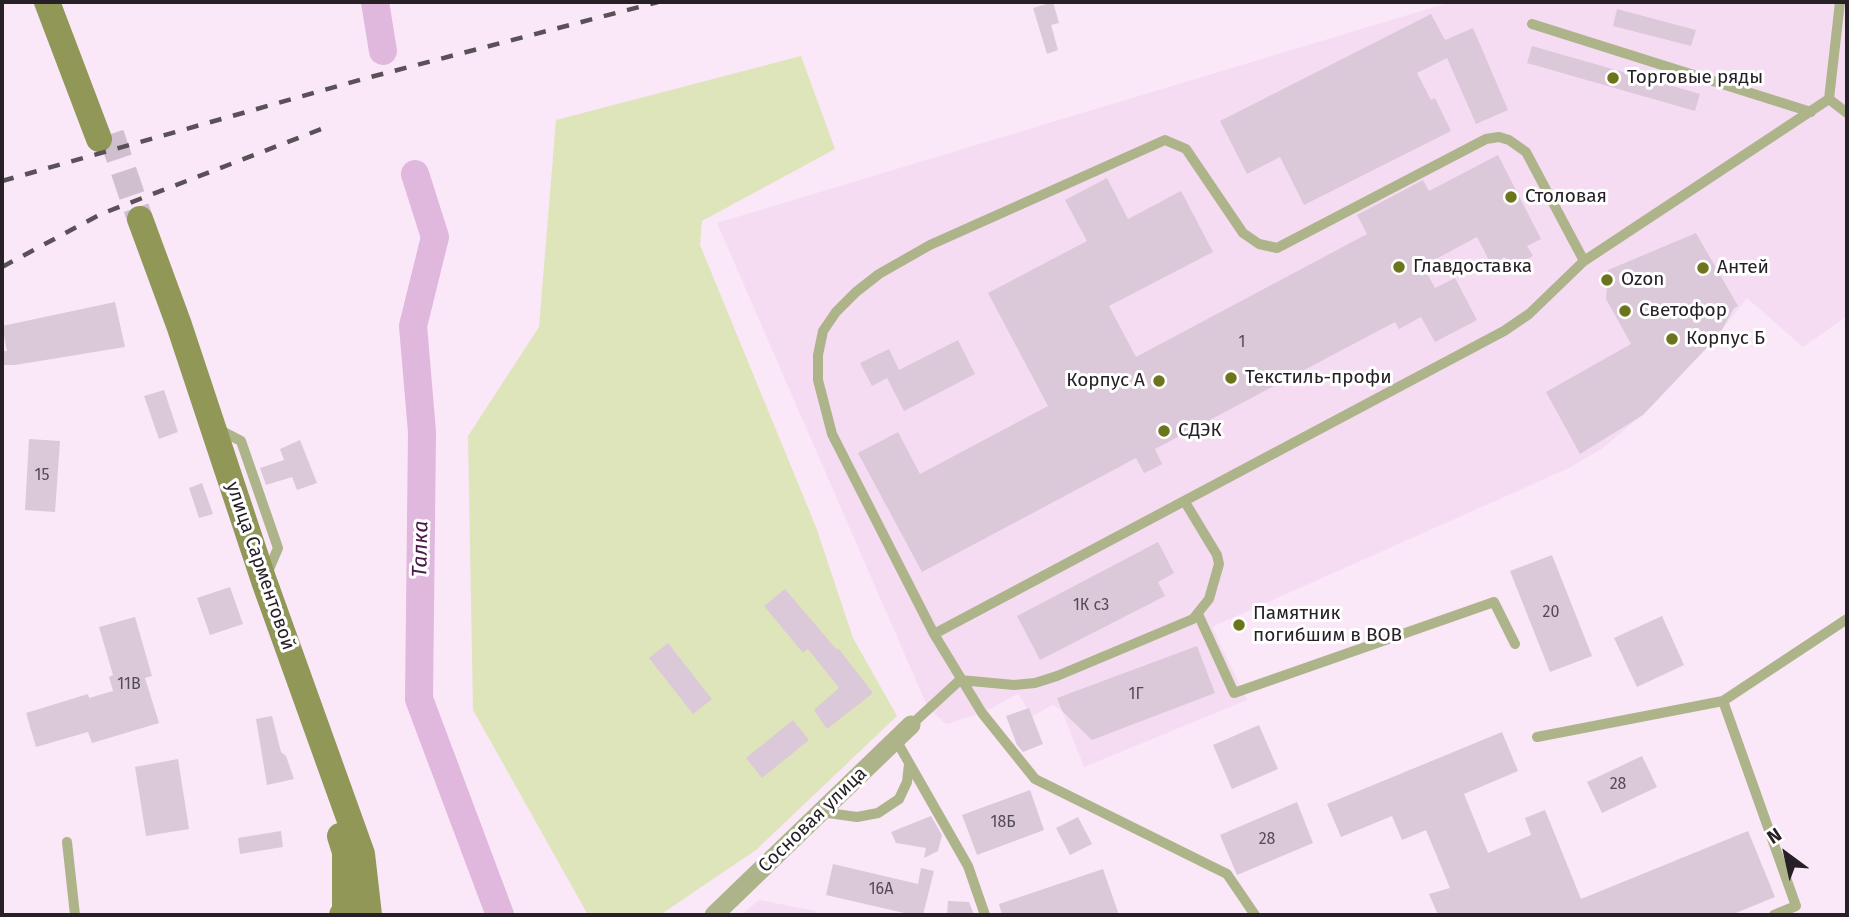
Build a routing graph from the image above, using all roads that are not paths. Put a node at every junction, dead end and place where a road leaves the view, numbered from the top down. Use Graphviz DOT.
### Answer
graph roads {
  1 [pos="47,2"];
  2 [pos="61,2"];
  3 [pos="1840,2"];
  4 [pos="1532,24"];
  5 [pos="1829,99"];
  6 [pos="1811,111"];
  7 [pos="1847,113"];
  8 [pos="134,221"];
  9 [pos="1584,261"];
  10 [pos="171,329"];
  11 [pos="1185,502"];
  12 [pos="1198,614"];
  13 [pos="1847,620"];
  14 [pos="934,634"];
  15 [pos="1515,644"];
  16 [pos="960,680"];
  17 [pos="1723,701"];
  18 [pos="911,725"];
  19 [pos="1537,737"];
  20 [pos="896,740"];
  21 [pos="909,764"];
  22 [pos="821,812"];
  23 [pos="67,842"];
  24 [pos="718,914"];
  25 [pos="75,915"];
  26 [pos="342,915"];
  27 [pos="369,915"];
  28 [pos="985,915"];
  29 [pos="1255,915"];
  30 [pos="1773,915"];
  1 -- 2 [label="main road"];
  3 -- 5 [label="lane"];
  4 -- 6 [label="lane"];
  5 -- 6 [label="lane"];
  5 -- 7 [label="lane"];
  6 -- 9 [label="lane"];
  8 -- 10 [label="main road, улица Сарментовой"];
  9 -- 11 [label="lane"];
  9 -- 14 [label="lane"];
  10 -- 26 [label="main road, улица Сарментовой"];
  10 -- 27 [label="main road, улица Сарментовой"];
  11 -- 12 [label="lane"];
  11 -- 14 [label="lane"];
  12 -- 15 [label="lane"];
  12 -- 16 [label="lane"];
  13 -- 17 [label="lane"];
  14 -- 16 [label="lane"];
  16 -- 18 [label="lane"];
  16 -- 29 [label="lane"];
  17 -- 19 [label="lane"];
  17 -- 30 [label="lane"];
  18 -- 20 [label="street, Сосновая улица"];
  20 -- 21 [label="lane"];
  20 -- 22 [label="street, Сосновая улица"];
  21 -- 22 [label="lane"];
  21 -- 28 [label="lane"];
  22 -- 24 [label="street, Сосновая улица"];
  23 -- 25 [label="lane"];
}
